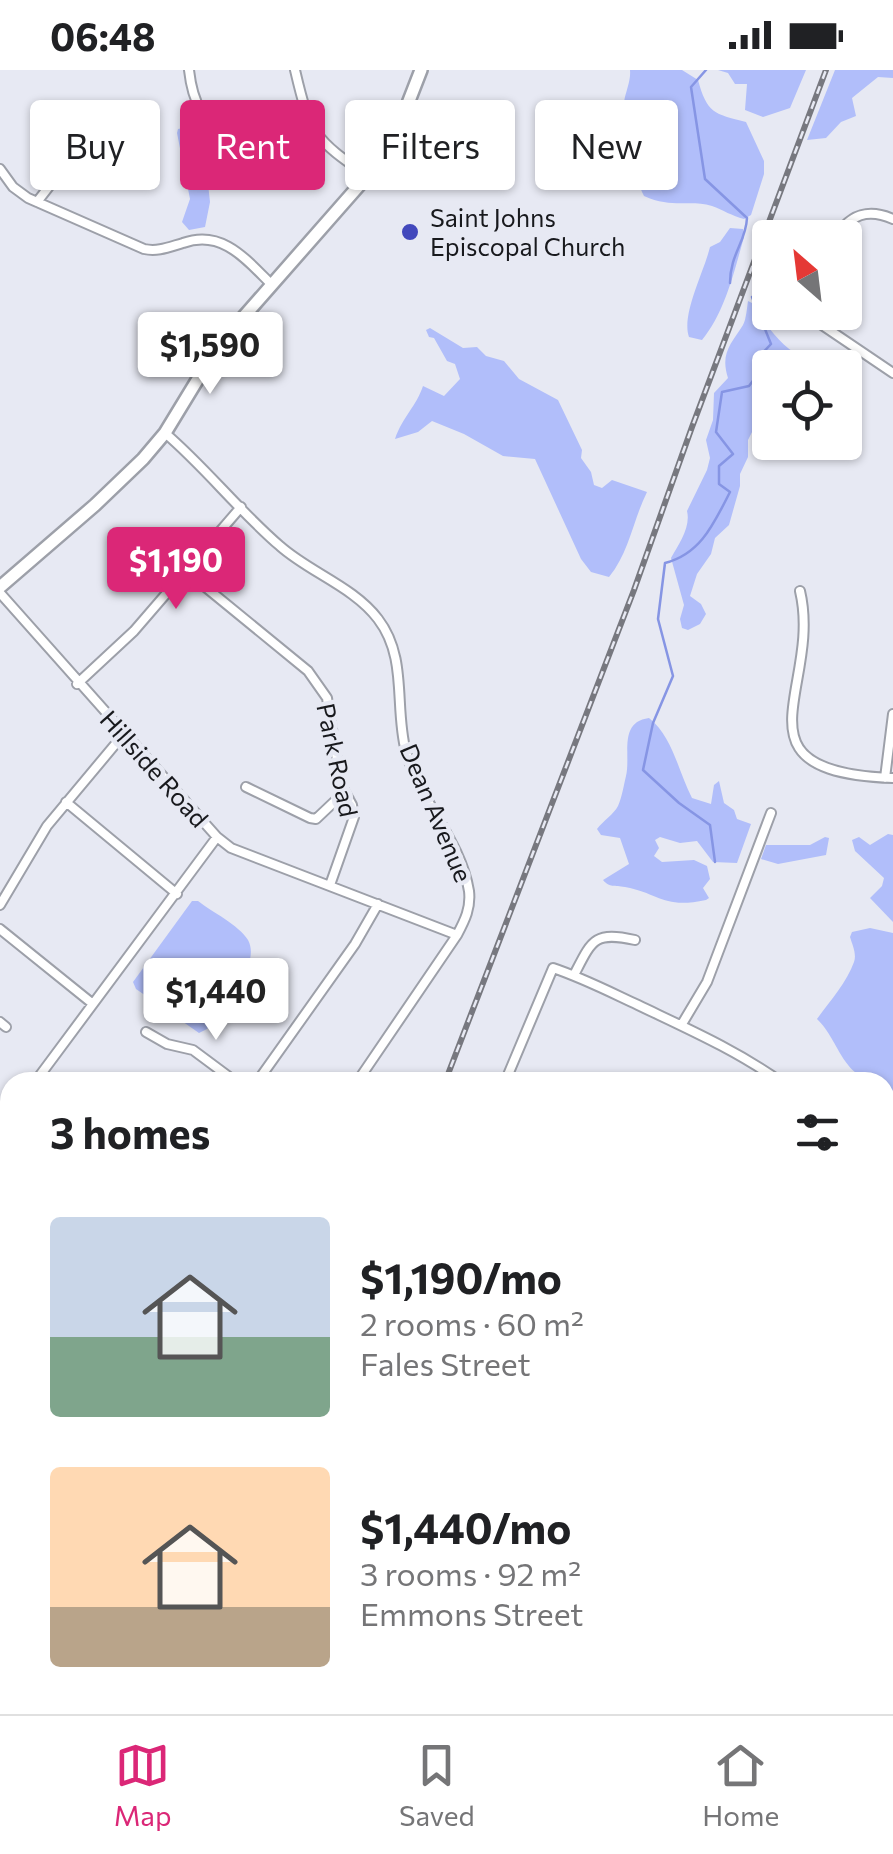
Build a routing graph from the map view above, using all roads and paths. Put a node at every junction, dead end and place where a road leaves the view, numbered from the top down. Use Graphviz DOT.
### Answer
graph roads {
  1 [pos="189,70"];
  2 [pos="295,70"];
  3 [pos="422,70"];
  4 [pos="196,100"];
  5 [pos="302,100"];
  6 [pos="410,100"];
  7 [pos="0,169"];
  8 [pos="46,190"];
  9 [pos="355,190"];
  10 [pos="37,202"];
  11 [pos="893,218"];
  12 [pos="849,220"];
  13 [pos="270,284"];
  14 [pos="828,330"];
  15 [pos="893,373"];
  16 [pos="165,433"];
  17 [pos="241,507"];
  18 [pos="187,572"];
  19 [pos="0,590"];
  20 [pos="800,591"];
  21 [pos="77,684"];
  22 [pos="893,714"];
  23 [pos="123,735"];
  24 [pos="889,778"];
  25 [pos="246,786"];
  26 [pos="349,800"];
  27 [pos="66,802"];
  28 [pos="771,813"];
  29 [pos="217,837"];
  30 [pos="330,885"];
  31 [pos="177,894"];
  32 [pos="378,904"];
  33 [pos="0,906"];
  34 [pos="0,929"];
  35 [pos="458,935"];
  36 [pos="635,940"];
  37 [pos="574,975"];
  38 [pos="94,1004"];
  39 [pos="682,1024"];
  40 [pos="146,1032"];
  41 [pos="43,1072"];
  42 [pos="223,1072"];
  43 [pos="264,1072"];
  44 [pos="364,1072"];
  45 [pos="508,1072"];
  46 [pos="767,1072"];
  1 -- 4 [label="street"];
  2 -- 5 [label="street"];
  3 -- 6 [label="street"];
  7 -- 10 [label="street"];
  8 -- 10 [label="street"];
  9 -- 13 [label="street"];
  10 -- 13 [label="street"];
  11 -- 12 [label="street"];
  13 -- 16 [label="street"];
  14 -- 15 [label="street"];
  16 -- 17 [label="street, Dean Avenue"];
  16 -- 19 [label="street"];
  17 -- 18 [label="street"];
  17 -- 35 [label="street, Dean Avenue"];
  18 -- 21 [label="street"];
  18 -- 26 [label="street, Park Road"];
  19 -- 21 [label="street, Hillside Road"];
  20 -- 24 [label="street"];
  21 -- 23 [label="street, Hillside Road"];
  22 -- 24 [label="street"];
  23 -- 27 [label="street"];
  23 -- 29 [label="street, Hillside Road"];
  25 -- 26 [label="street"];
  26 -- 30 [label="street, Park Road"];
  27 -- 31 [label="street"];
  27 -- 33 [label="street"];
  28 -- 39 [label="street"];
  29 -- 30 [label="street, Hillside Road"];
  29 -- 31 [label="street"];
  30 -- 32 [label="street, Hillside Road"];
  31 -- 38 [label="street"];
  32 -- 35 [label="street, Hillside Road"];
  32 -- 43 [label="street"];
  34 -- 38 [label="street"];
  35 -- 44 [label="street, Dean Avenue"];
  36 -- 37 [label="street"];
  37 -- 39 [label="street"];
  37 -- 45 [label="street"];
  38 -- 41 [label="street"];
  39 -- 46 [label="street"];
  40 -- 42 [label="street"];
}
